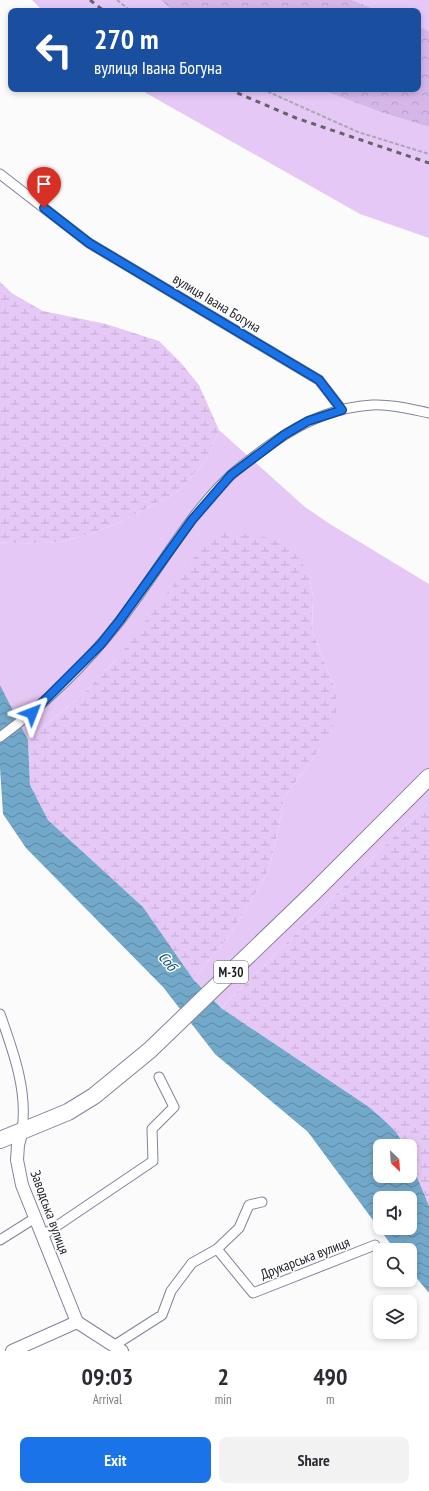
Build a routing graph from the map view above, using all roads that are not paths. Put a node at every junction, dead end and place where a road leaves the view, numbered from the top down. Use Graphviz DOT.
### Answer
graph roads {
  1 [pos="0,174"];
  2 [pos="342,410"];
  3 [pos="429,413"];
  4 [pos="0,737"];
  5 [pos="429,777"];
  6 [pos="0,1014"];
  7 [pos="159,1077"];
  8 [pos="22,1130"];
  9 [pos="0,1140"];
  10 [pos="262,1202"];
  11 [pos="35,1218"];
  12 [pos="42,1236"];
  13 [pos="0,1240"];
  14 [pos="373,1246"];
  15 [pos="217,1249"];
  16 [pos="77,1322"];
  17 [pos="119,1348"];
  18 [pos="12,1351"];
  1 -- 2 [label="street, вулиця Івана Богуна"];
  2 -- 3 [label="street"];
  2 -- 4 [label="street"];
  5 -- 8 [label="highway, М-30"];
  6 -- 8 [label="street, Заводська вулиця"];
  7 -- 12 [label="street"];
  8 -- 9 [label="highway, М-30"];
  8 -- 11 [label="street, Заводська вулиця"];
  10 -- 15 [label="street"];
  11 -- 12 [label="street, Заводська вулиця"];
  11 -- 13 [label="street"];
  12 -- 16 [label="street, Заводська вулиця"];
  14 -- 15 [label="street, Друкарська вулиця"];
  15 -- 17 [label="street"];
  16 -- 17 [label="street"];
  16 -- 18 [label="street"];
}
